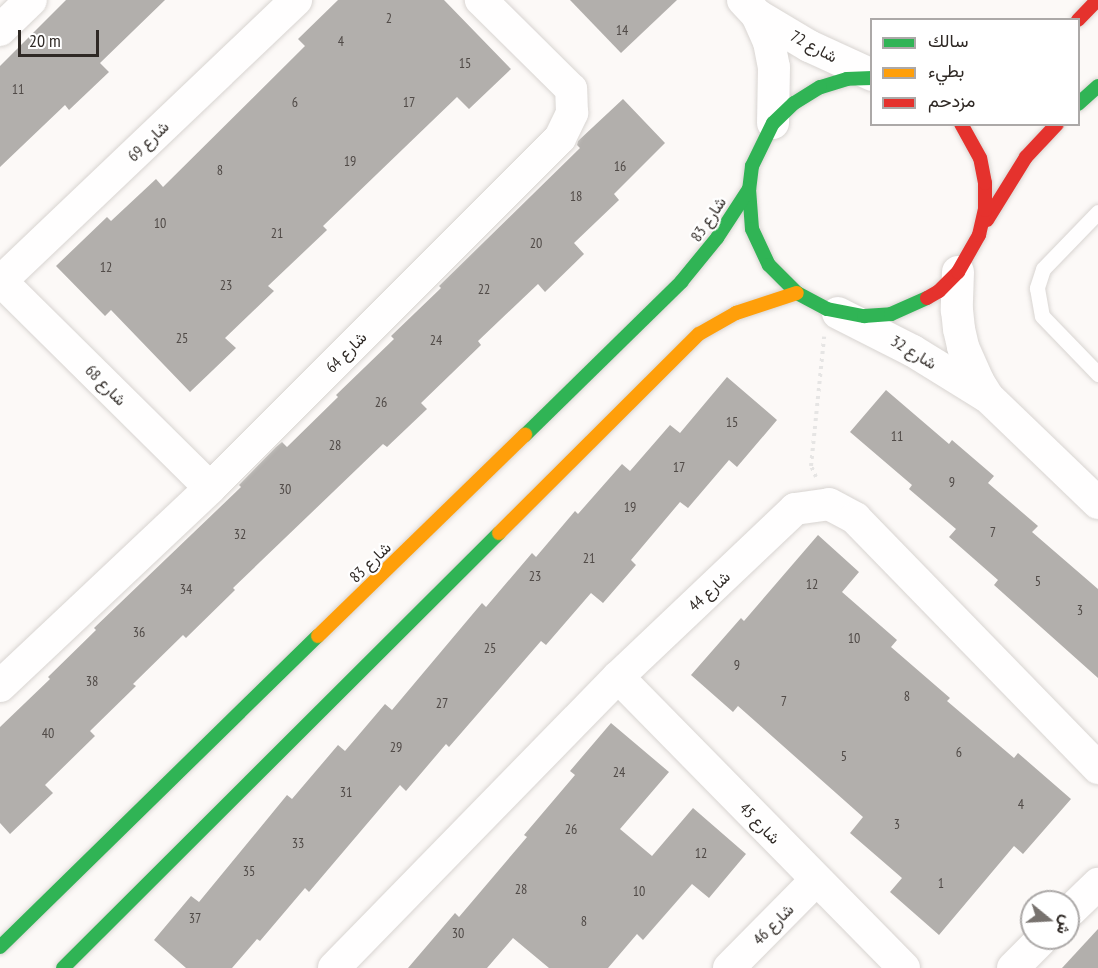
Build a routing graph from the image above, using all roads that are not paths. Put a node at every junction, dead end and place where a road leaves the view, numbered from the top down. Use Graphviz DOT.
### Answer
graph roads {
  1 [pos="31,0"];
  2 [pos="296,0"];
  3 [pos="481,0"];
  4 [pos="1097,0"];
  5 [pos="750,8"];
  6 [pos="1080,18"];
  7 [pos="0,30"];
  8 [pos="870,76"];
  9 [pos="870,77"];
  10 [pos="1098,86"];
  11 [pos="1080,102"];
  12 [pos="773,123"];
  13 [pos="962,126"];
  14 [pos="1055,126"];
  15 [pos="748,189"];
  16 [pos="1098,212"];
  17 [pos="980,235"];
  18 [pos="958,273"];
  19 [pos="1,281"];
  20 [pos="797,293"];
  21 [pos="832,311"];
  22 [pos="1098,374"];
  23 [pos="988,397"];
  24 [pos="210,488"];
  25 [pos="1098,503"];
  26 [pos="618,677"];
  27 [pos="0,686"];
  28 [pos="1098,768"];
  29 [pos="816,880"];
  30 [pos="1098,884"];
  31 [pos="1080,901"];
  32 [pos="0,946"];
  33 [pos="1031,950"];
  34 [pos="63,968"];
  35 [pos="334,968"];
  36 [pos="729,968"];
  37 [pos="904,968"];
  38 [pos="1013,968"];
  1 -- 7 [label="street"];
  2 -- 19 [label="street, شارع 69"];
  3 -- 24 [label="street, شارع 64"];
  4 -- 6 [label="street"];
  5 -- 8 [label="street, شارع 72"];
  5 -- 12 [label="street, شارع 72"];
  9 -- 12 [label="street"];
  10 -- 11 [label="street"];
  12 -- 15 [label="street"];
  13 -- 17 [label="street"];
  14 -- 17 [label="street"];
  15 -- 20 [label="street"];
  15 -- 32 [label="street, شارع 83"];
  16 -- 22 [label="lane"];
  17 -- 18 [label="street"];
  18 -- 21 [label="street"];
  18 -- 23 [label="street, شارع 32"];
  19 -- 24 [label="street, شارع 68"];
  20 -- 21 [label="street"];
  20 -- 34 [label="street"];
  21 -- 23 [label="street, شارع 32"];
  23 -- 25 [label="street, شارع 32"];
  24 -- 27 [label="street, شارع 64"];
  26 -- 28 [label="street, شارع 44"];
  26 -- 29 [label="street, شارع 45"];
  26 -- 35 [label="street, شارع 44"];
  29 -- 36 [label="street, شارع 46"];
  29 -- 37 [label="street, شارع 45"];
  30 -- 31 [label="street"];
  33 -- 38 [label="street"];
}
